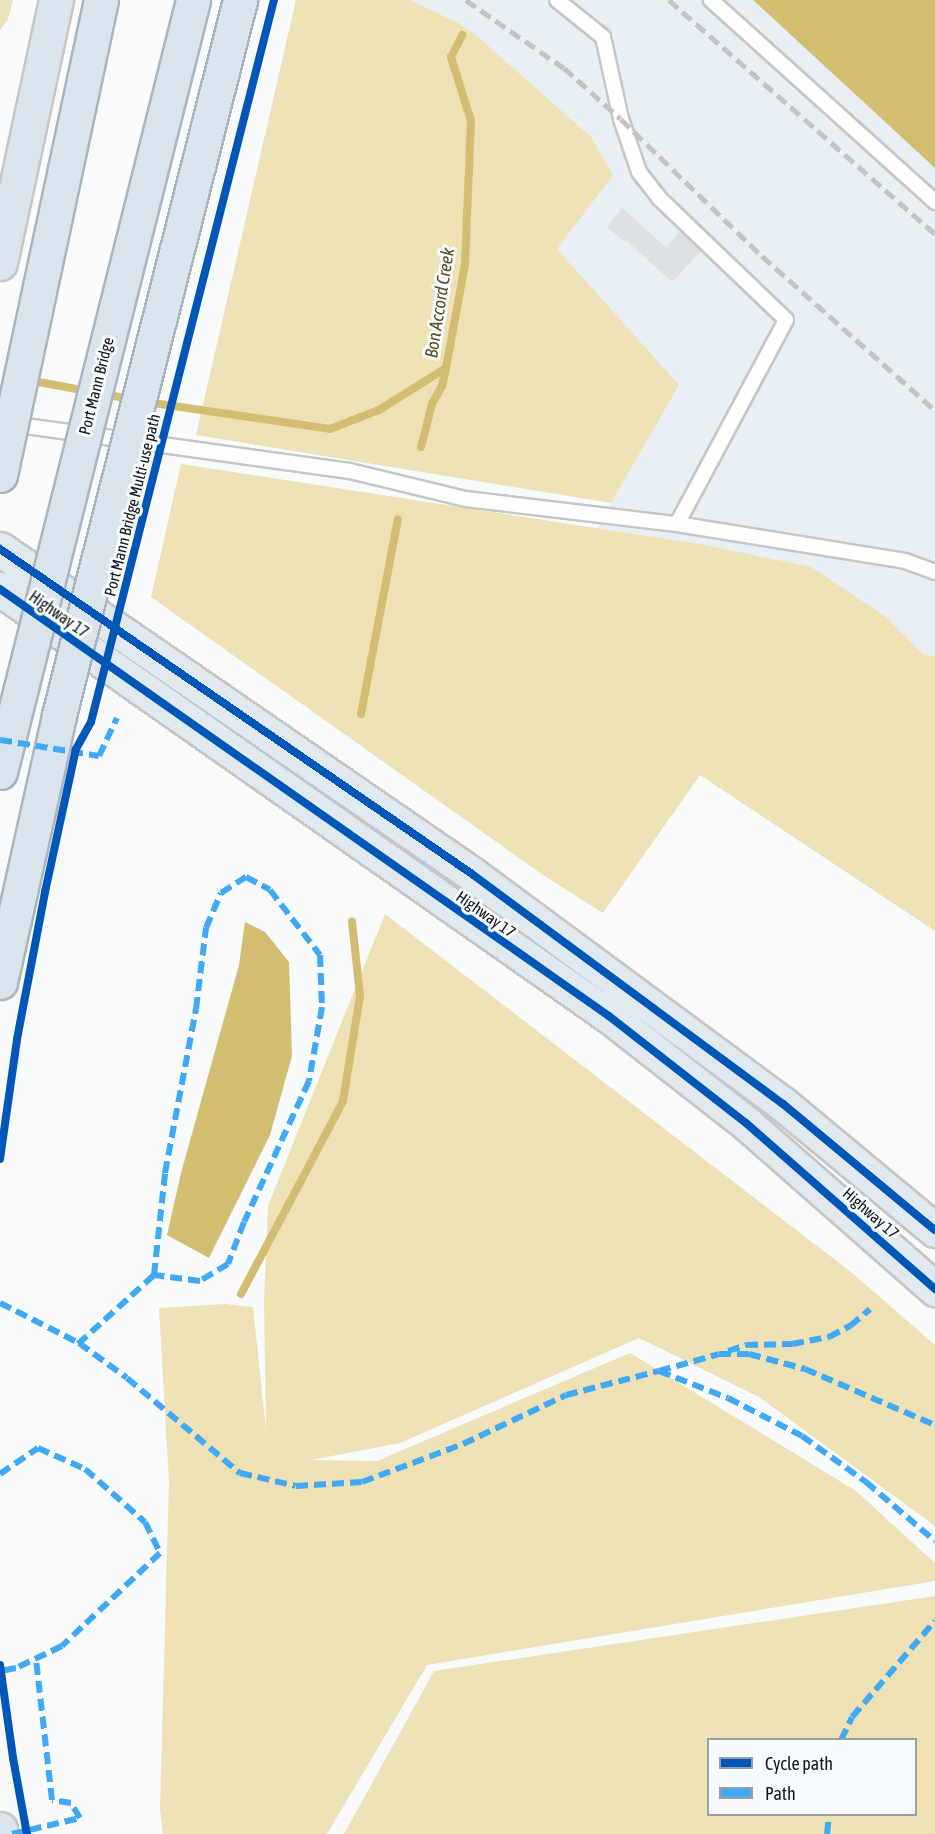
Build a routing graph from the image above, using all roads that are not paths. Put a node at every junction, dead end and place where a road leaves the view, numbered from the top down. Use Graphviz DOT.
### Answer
graph roads {
  1 [pos="56,0"];
  2 [pos="101,0"];
  3 [pos="193,0"];
  4 [pos="240,0"];
  5 [pos="557,0"];
  6 [pos="711,0"];
  7 [pos="935,202"];
  8 [pos="0,263"];
  9 [pos="0,423"];
  10 [pos="0,475"];
  11 [pos="677,524"];
  12 [pos="0,549"];
  13 [pos="935,572"];
  14 [pos="0,589"];
  15 [pos="0,772"];
  16 [pos="0,982"];
  17 [pos="935,1230"];
  18 [pos="935,1289"];
  19 [pos="0,1829"];
  20 [pos="1,1834"];
  1 -- 8 [label="highway"];
  2 -- 10 [label="highway, bridge"];
  3 -- 15 [label="highway, Port Mann Bridge, bridge"];
  4 -- 16 [label="highway, bridge"];
  5 -- 11 [label="lane"];
  6 -- 7 [label="lane"];
  9 -- 11 [label="lane"];
  11 -- 13 [label="lane"];
  12 -- 17 [label="highway, Highway 17"];
  14 -- 18 [label="highway, Highway 17"];
  19 -- 20 [label="highway"];
}
